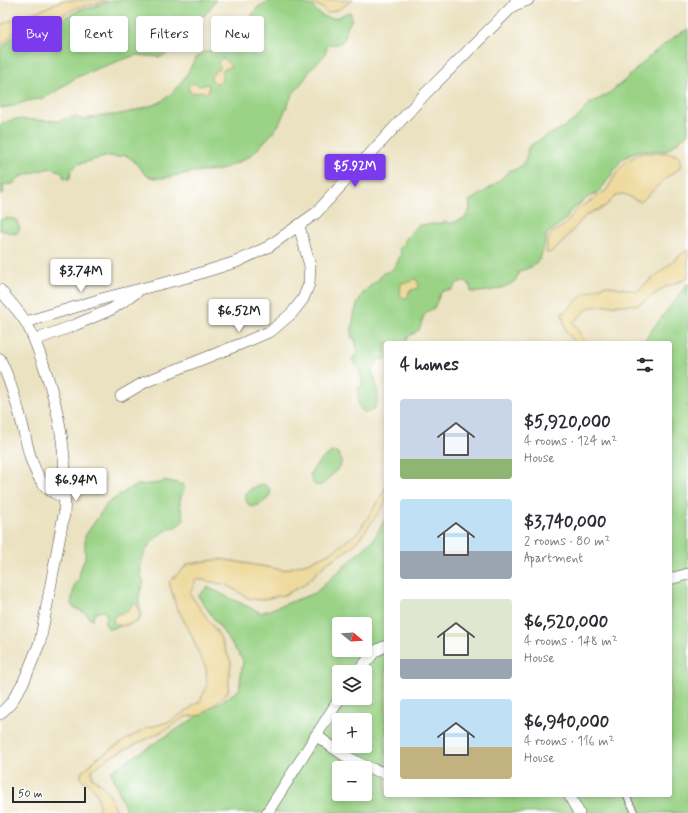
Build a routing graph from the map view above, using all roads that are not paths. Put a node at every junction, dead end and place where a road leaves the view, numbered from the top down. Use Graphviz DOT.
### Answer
graph roads {
  1 [pos="528,0"];
  2 [pos="515,2"];
  3 [pos="299,226"];
  4 [pos="143,288"];
  5 [pos="0,290"];
  6 [pos="26,322"];
  7 [pos="35,340"];
  8 [pos="0,360"];
  9 [pos="121,396"];
  10 [pos="65,497"];
  11 [pos="688,574"];
  12 [pos="672,578"];
  13 [pos="384,647"];
  14 [pos="364,665"];
  15 [pos="335,705"];
  16 [pos="0,714"];
  17 [pos="316,735"];
  18 [pos="384,772"];
  19 [pos="570,797"];
  20 [pos="627,797"];
  21 [pos="269,812"];
  22 [pos="579,813"];
  23 [pos="635,813"];
  1 -- 2 [label="street"];
  2 -- 3 [label="street"];
  3 -- 4 [label="street"];
  3 -- 9 [label="street"];
  4 -- 6 [label="street"];
  4 -- 7 [label="street"];
  5 -- 6 [label="street"];
  6 -- 7 [label="street"];
  7 -- 10 [label="street"];
  8 -- 10 [label="street"];
  10 -- 16 [label="street"];
  11 -- 12 [label="street"];
  13 -- 14 [label="street"];
  15 -- 17 [label="street"];
  17 -- 18 [label="street"];
  17 -- 21 [label="street"];
  19 -- 22 [label="street"];
  20 -- 23 [label="lane"];
}
